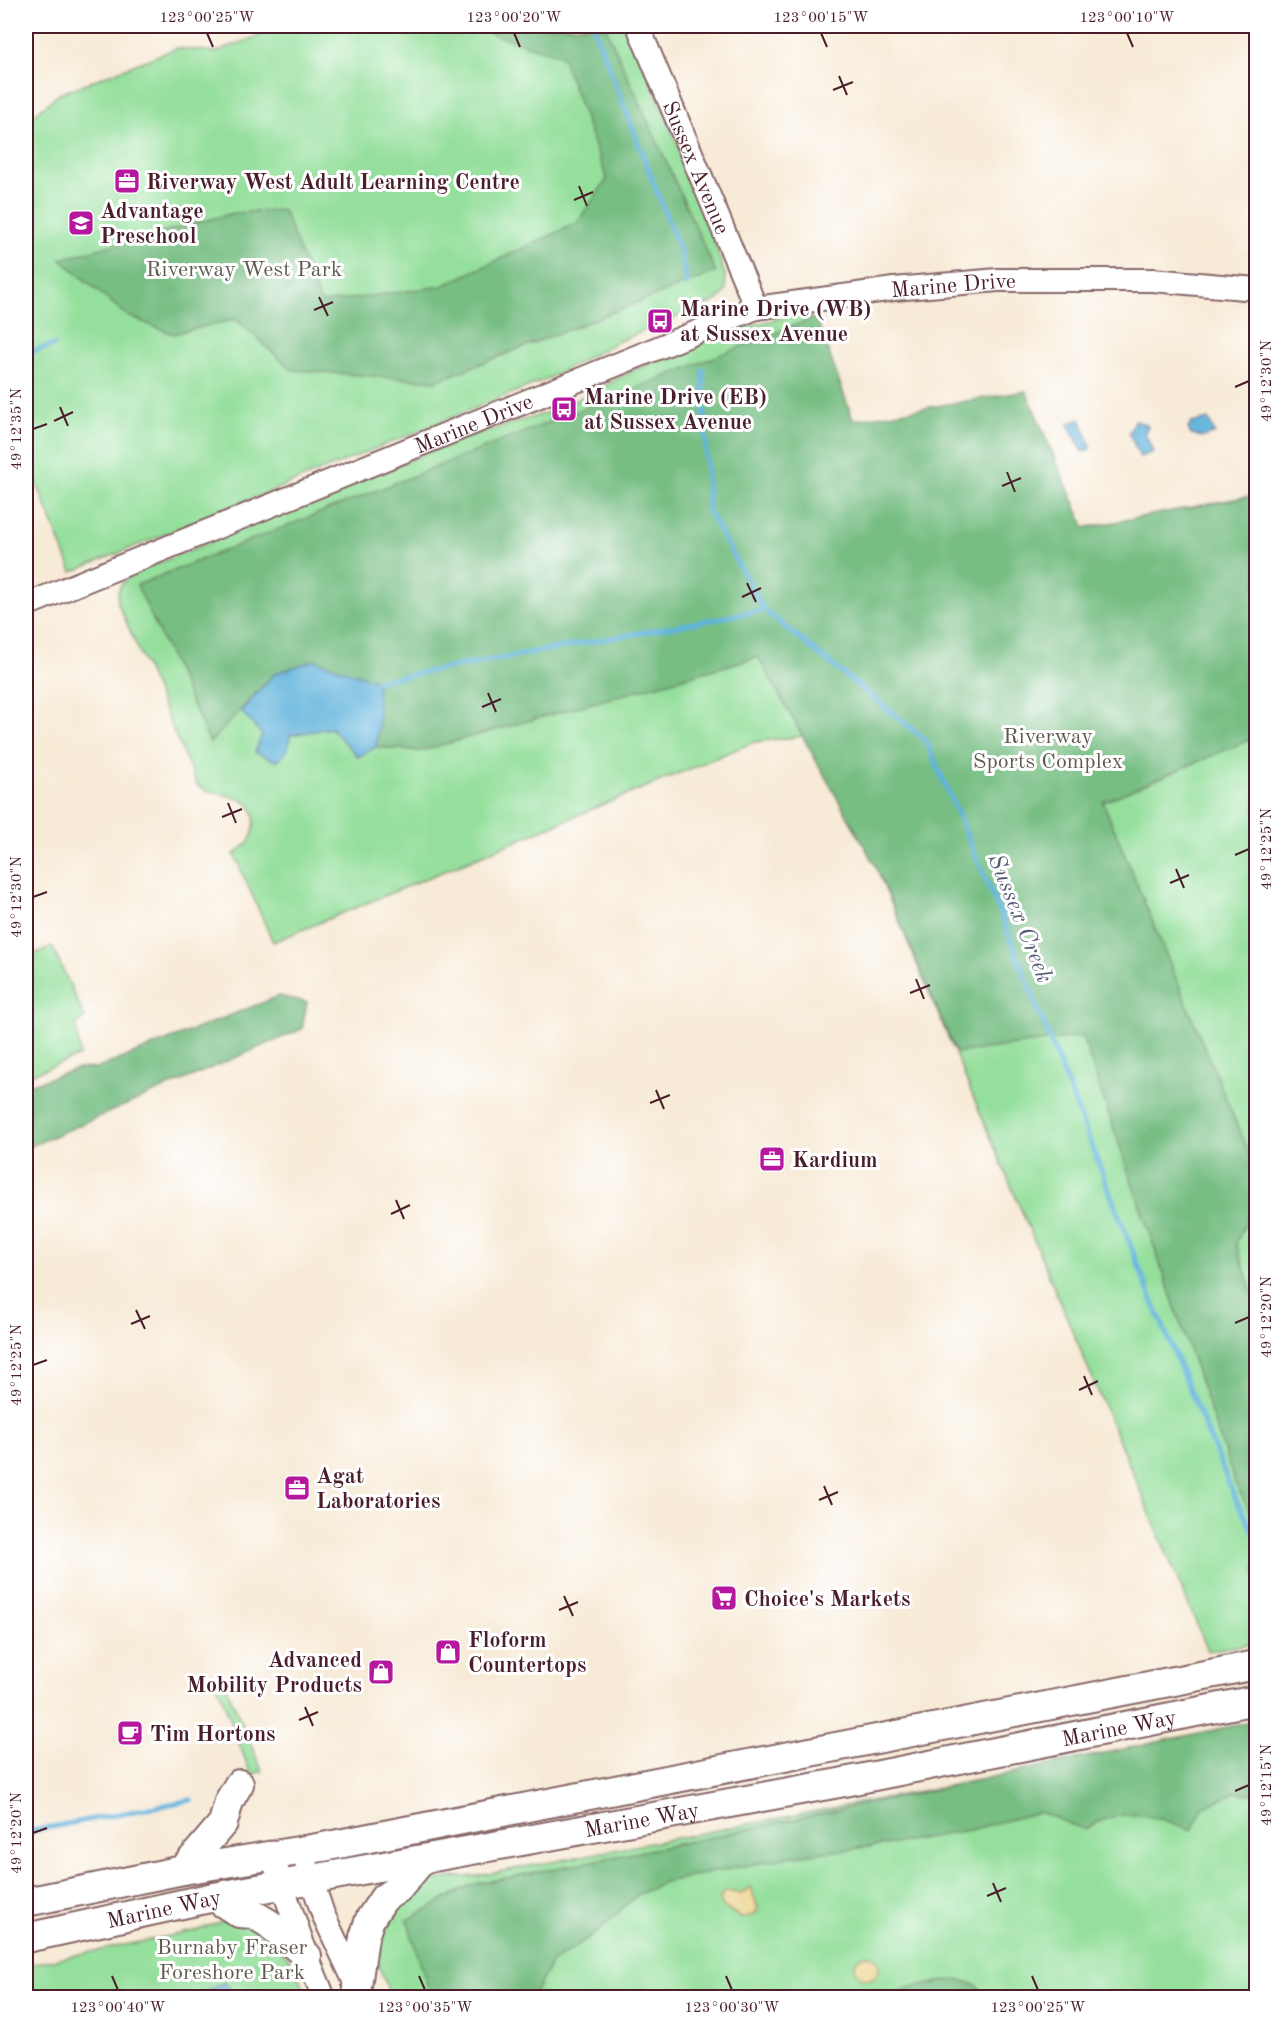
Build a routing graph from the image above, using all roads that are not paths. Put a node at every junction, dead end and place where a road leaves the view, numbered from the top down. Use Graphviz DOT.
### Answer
graph roads {
  1 [pos="638,26"];
  2 [pos="1257,289"];
  3 [pos="756,308"];
  4 [pos="26,605"];
  5 [pos="1257,1665"];
  6 [pos="1257,1700"];
  7 [pos="239,1784"];
  8 [pos="302,1851"];
  9 [pos="272,1856"];
  10 [pos="421,1861"];
  11 [pos="183,1870"];
  12 [pos="313,1880"];
  13 [pos="282,1885"];
  14 [pos="214,1897"];
  15 [pos="26,1902"];
  16 [pos="26,1938"];
  17 [pos="306,1956"];
  18 [pos="359,1992"];
  19 [pos="324,1998"];
  1 -- 3 [label="street, Sussex Avenue"];
  2 -- 3 [label="street, Marine Drive"];
  3 -- 4 [label="street, Marine Drive"];
  5 -- 8 [label="main road, Marine Way"];
  6 -- 10 [label="main road, Marine Way"];
  7 -- 11 [label="main road"];
  8 -- 9 [label="main road, Marine Way"];
  8 -- 12 [label="street"];
  9 -- 11 [label="main road, Marine Way"];
  9 -- 13 [label="street"];
  10 -- 12 [label="main road, Marine Way"];
  10 -- 18 [label="main road"];
  11 -- 15 [label="main road, Marine Way"];
  12 -- 13 [label="main road, Marine Way"];
  12 -- 18 [label="street"];
  13 -- 14 [label="main road, Marine Way"];
  13 -- 17 [label="street"];
  14 -- 16 [label="main road, Marine Way"];
  14 -- 17 [label="main road"];
  17 -- 19 [label="street"];
}
